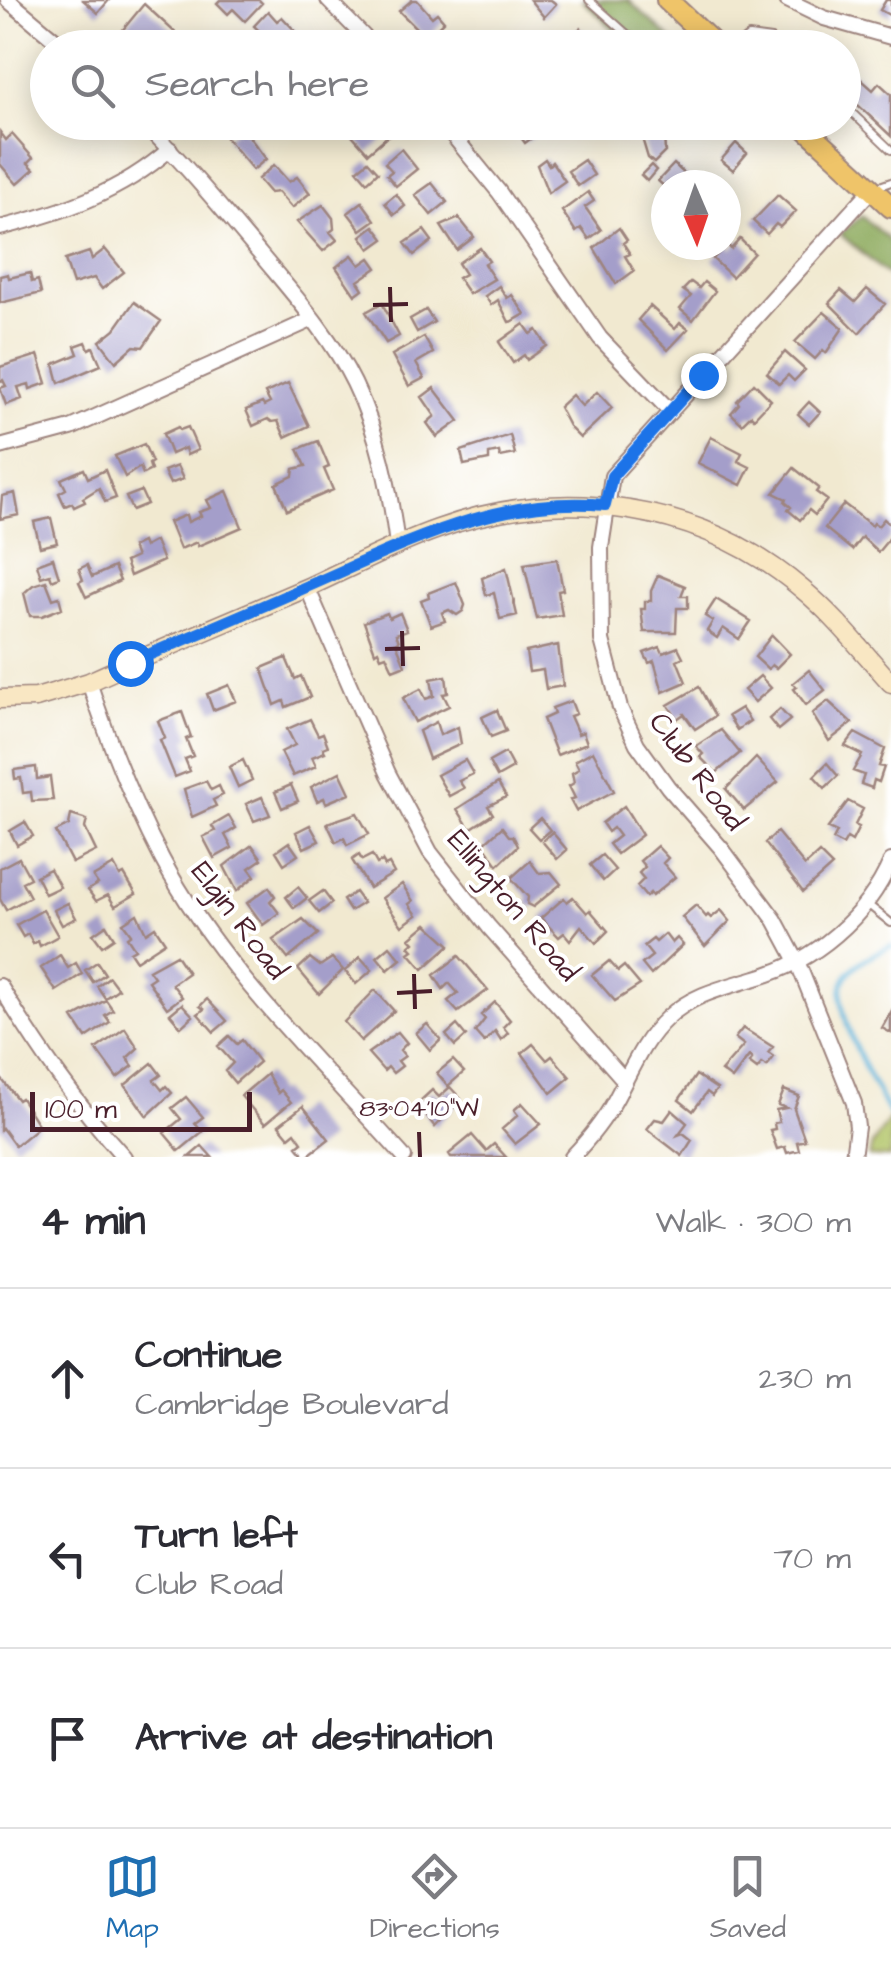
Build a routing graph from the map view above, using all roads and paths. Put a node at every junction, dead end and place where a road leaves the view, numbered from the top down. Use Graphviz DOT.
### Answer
graph roads {
  1 [pos="8,0"];
  2 [pos="328,0"];
  3 [pos="589,0"];
  4 [pos="667,0"];
  5 [pos="787,0"];
  6 [pos="44,30"];
  7 [pos="357,30"];
  8 [pos="623,30"];
  9 [pos="699,30"];
  10 [pos="891,38"];
  11 [pos="861,121"];
  12 [pos="161,140"];
  13 [pos="457,140"];
  14 [pos="822,140"];
  15 [pos="170,149"];
  16 [pos="891,150"];
  17 [pos="881,185"];
  18 [pos="891,207"];
  19 [pos="0,228"];
  20 [pos="311,320"];
  21 [pos="669,410"];
  22 [pos="0,447"];
  23 [pos="605,505"];
  24 [pos="397,545"];
  25 [pos="307,587"];
  26 [pos="89,682"];
  27 [pos="891,684"];
  28 [pos="0,699"];
  29 [pos="891,861"];
  30 [pos="866,903"];
  31 [pos="891,923"];
  32 [pos="797,962"];
  33 [pos="0,986"];
  34 [pos="625,1081"];
  35 [pos="124,1157"];
  36 [pos="404,1157"];
  37 [pos="572,1157"];
  38 [pos="853,1157"];
  1 -- 6 [label="street"];
  2 -- 7 [label="street"];
  3 -- 8 [label="lane"];
  4 -- 9 [label="main road"];
  5 -- 10 [label="street"];
  11 -- 16 [label="lane"];
  12 -- 15 [label="street"];
  13 -- 21 [label="street"];
  14 -- 17 [label="main road"];
  15 -- 19 [label="street"];
  15 -- 20 [label="street"];
  17 -- 18 [label="main road"];
  17 -- 21 [label="street, Club Road"];
  20 -- 22 [label="street"];
  20 -- 24 [label="street"];
  21 -- 23 [label="street, Club Road"];
  23 -- 24 [label="street"];
  23 -- 27 [label="street"];
  23 -- 32 [label="street, Club Road"];
  24 -- 25 [label="street"];
  25 -- 26 [label="street"];
  25 -- 34 [label="street, Ellington Road"];
  26 -- 28 [label="street"];
  26 -- 36 [label="street, Elgin Road"];
  29 -- 30 [label="street"];
  30 -- 31 [label="lane"];
  30 -- 32 [label="street"];
  32 -- 34 [label="street"];
  32 -- 38 [label="street, Club Road"];
  33 -- 35 [label="street"];
  34 -- 37 [label="street"];
}
